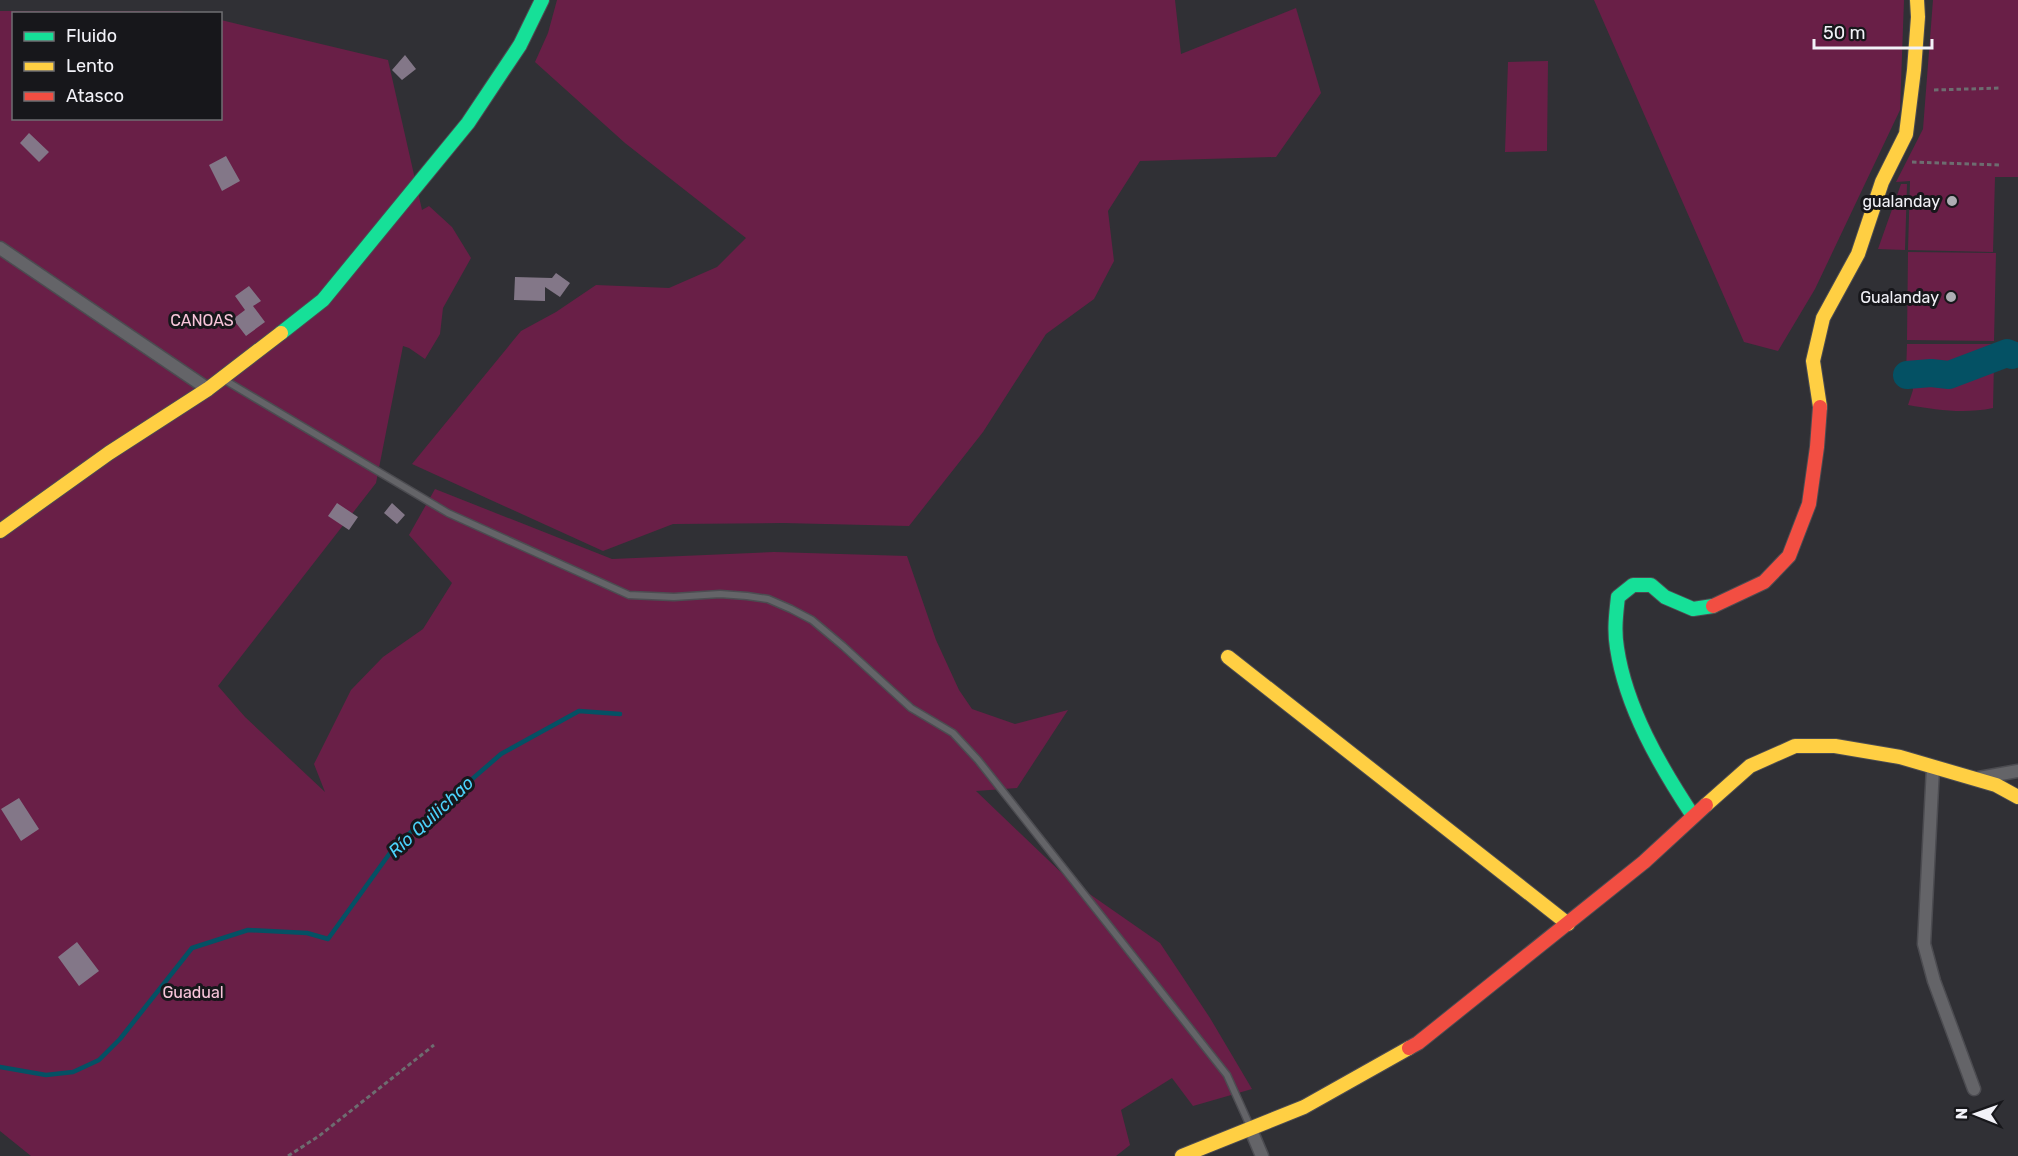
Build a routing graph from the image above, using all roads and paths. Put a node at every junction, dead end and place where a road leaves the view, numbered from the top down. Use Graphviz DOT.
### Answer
graph roads {
  1 [pos="542,0"];
  2 [pos="1917,0"];
  3 [pos="2001,88"];
  4 [pos="1934,90"];
  5 [pos="1911,162"];
  6 [pos="1999,165"];
  7 [pos="0,248"];
  8 [pos="221,379"];
  9 [pos="208,388"];
  10 [pos="0,531"];
  11 [pos="1228,657"];
  12 [pos="1933,767"];
  13 [pos="2018,771"];
  14 [pos="1972,779"];
  15 [pos="2018,797"];
  16 [pos="1693,816"];
  17 [pos="1568,924"];
  18 [pos="434,1045"];
  19 [pos="1974,1089"];
  20 [pos="1251,1130"];
  21 [pos="288,1156"];
  22 [pos="1182,1156"];
  23 [pos="1262,1156"];
  1 -- 8 [label="street"];
  2 -- 16 [label="street"];
  3 -- 4 [label="path"];
  5 -- 6 [label="path"];
  7 -- 9 [label="street"];
  8 -- 9 [label="street"];
  8 -- 20 [label="lane"];
  9 -- 10 [label="street"];
  11 -- 17 [label="street"];
  12 -- 14 [label="street"];
  12 -- 16 [label="street"];
  12 -- 19 [label="street"];
  13 -- 14 [label="street"];
  14 -- 15 [label="street"];
  16 -- 17 [label="street"];
  17 -- 20 [label="street"];
  18 -- 21 [label="path"];
  20 -- 22 [label="street"];
  20 -- 23 [label="street"];
}
